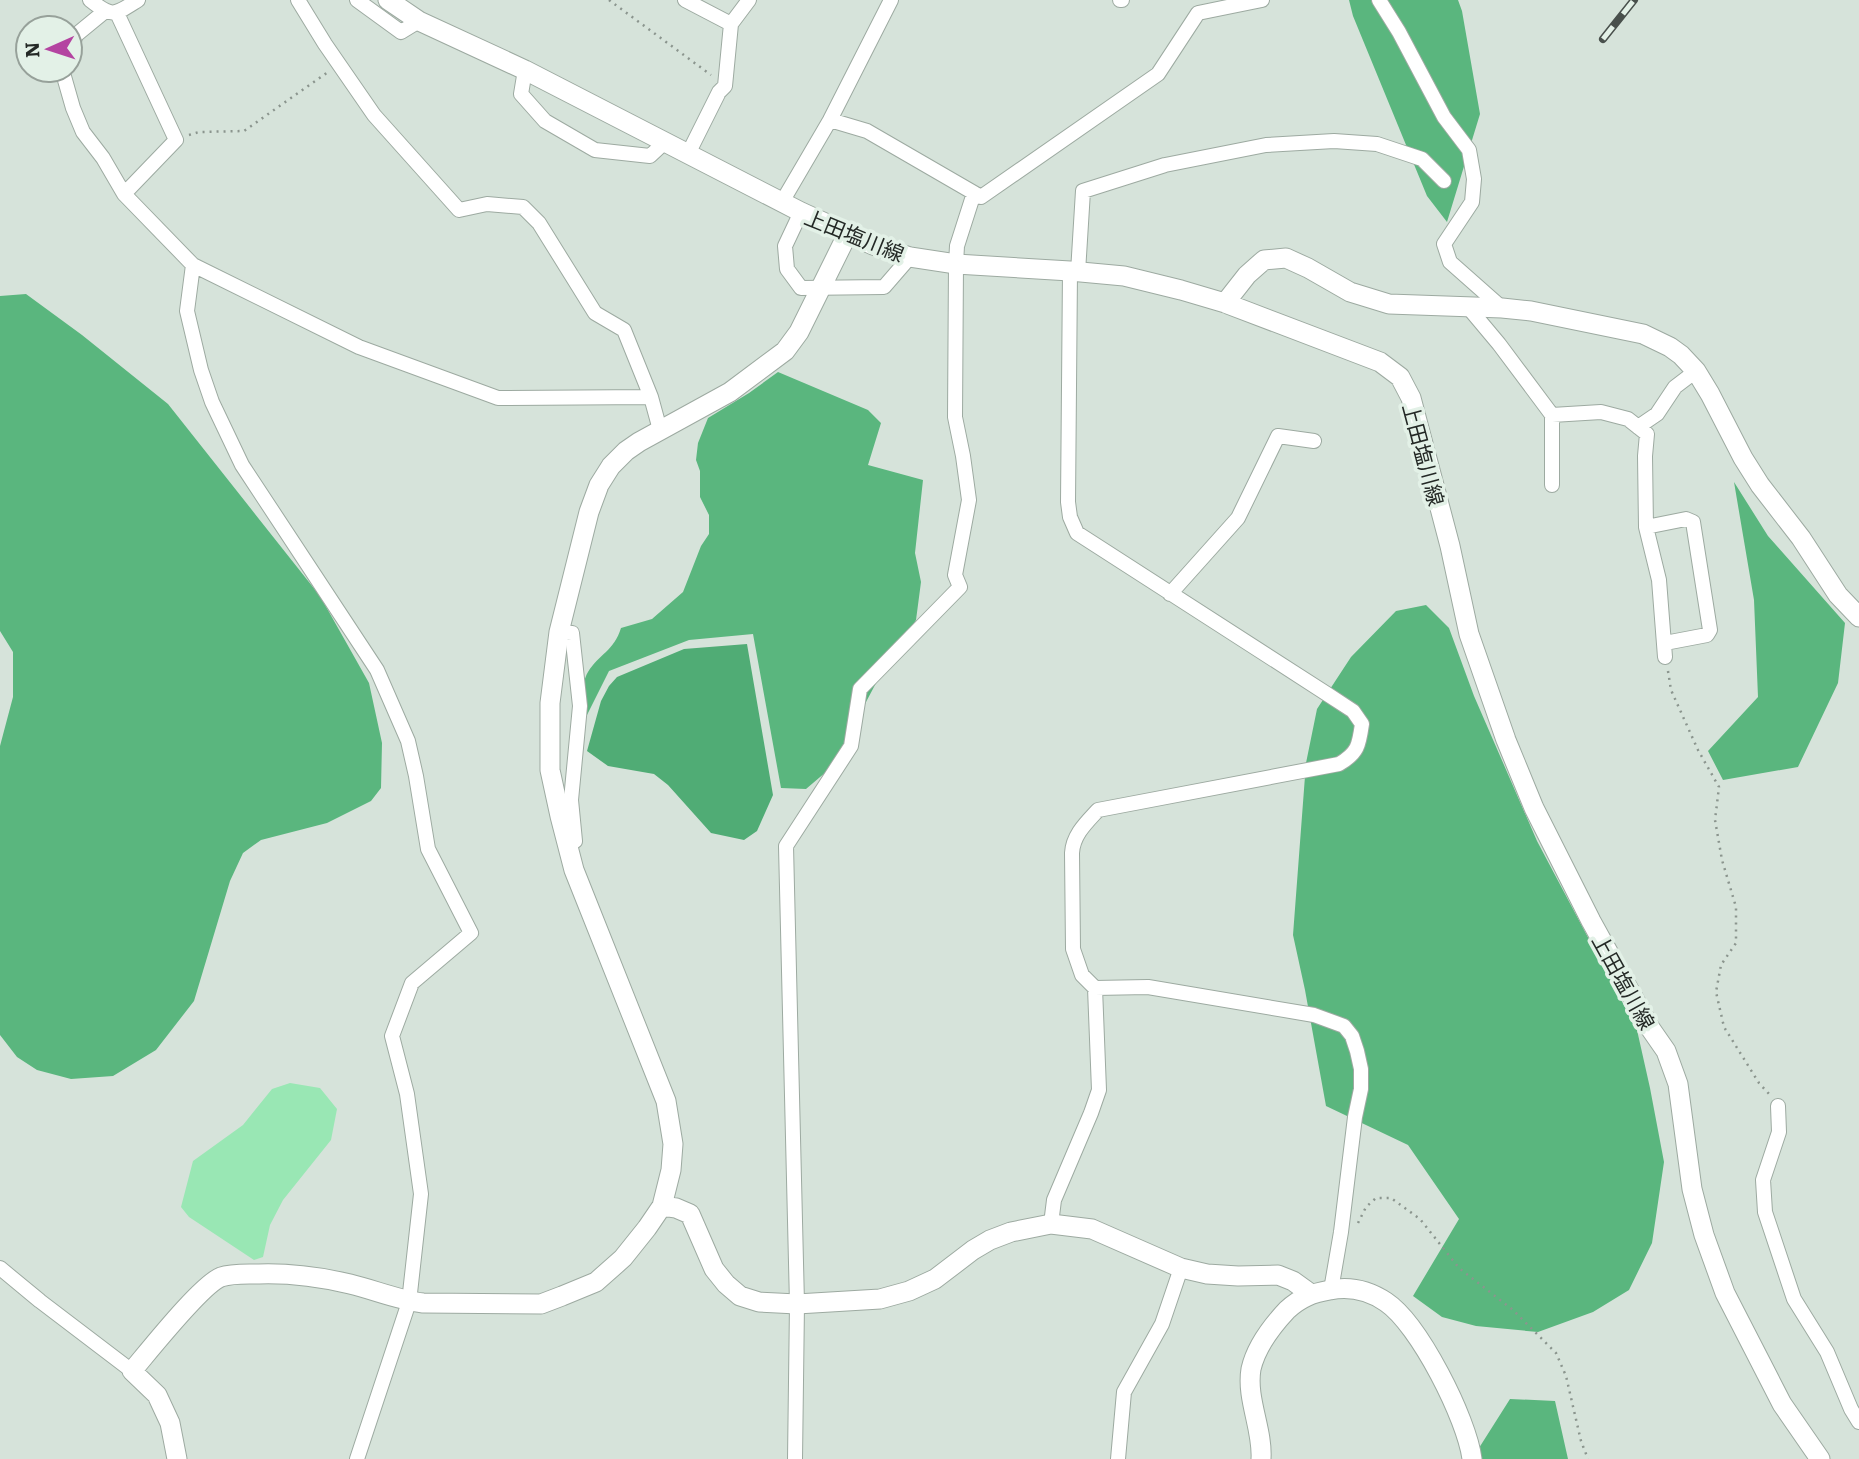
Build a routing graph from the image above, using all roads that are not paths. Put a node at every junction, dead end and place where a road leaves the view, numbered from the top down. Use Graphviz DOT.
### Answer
graph roads {
  1 [pos="90,0"];
  2 [pos="138,0"];
  3 [pos="298,0"];
  4 [pos="357,0"];
  5 [pos="388,0"];
  6 [pos="685,0"];
  7 [pos="749,0"];
  8 [pos="891,0"];
  9 [pos="1262,0"];
  10 [pos="1379,0"];
  11 [pos="111,12"];
  12 [pos="419,21"];
  13 [pos="731,24"];
  14 [pos="84,30"];
  15 [pos="525,70"];
  16 [pos="66,84"];
  17 [pos="830,120"];
  18 [pos="665,142"];
  19 [pos="688,154"];
  20 [pos="1444,181"];
  21 [pos="974,193"];
  22 [pos="124,194"];
  23 [pos="782,202"];
  24 [pos="801,212"];
  25 [pos="848,233"];
  26 [pos="910,257"];
  27 [pos="956,264"];
  28 [pos="193,265"];
  29 [pos="1074,272"];
  30 [pos="822,287"];
  31 [pos="1225,303"];
  32 [pos="1468,307"];
  33 [pos="1502,308"];
  34 [pos="1696,371"];
  35 [pos="651,397"];
  36 [pos="1552,415"];
  37 [pos="1638,427"];
  38 [pos="660,430"];
  39 [pos="1314,442"];
  40 [pos="1552,485"];
  41 [pos="1646,527"];
  42 [pos="1170,594"];
  43 [pos="1859,617"];
  44 [pos="559,632"];
  45 [pos="567,845"];
  46 [pos="1095,988"];
  47 [pos="1778,1106"];
  48 [pos="662,1206"];
  49 [pos="1051,1224"];
  50 [pos="0,1268"];
  51 [pos="1181,1268"];
  52 [pos="1331,1290"];
  53 [pos="1311,1294"];
  54 [pos="409,1301"];
  55 [pos="797,1304"];
  56 [pos="132,1371"];
  57 [pos="1859,1422"];
  58 [pos="177,1459"];
  59 [pos="357,1459"];
  60 [pos="795,1459"];
  61 [pos="1118,1459"];
  62 [pos="1261,1459"];
  63 [pos="1472,1459"];
  64 [pos="1820,1459"];
  1 -- 11 [label="street"];
  2 -- 11 [label="street"];
  3 -- 35 [label="street"];
  4 -- 12 [label="street"];
  5 -- 12 [label="street, 上田塩川線"];
  6 -- 13 [label="street"];
  7 -- 13 [label="street"];
  8 -- 17 [label="street"];
  9 -- 21 [label="street"];
  10 -- 33 [label="street"];
  11 -- 14 [label="street"];
  11 -- 22 [label="street"];
  12 -- 15 [label="street, 上田塩川線"];
  13 -- 19 [label="street"];
  15 -- 18 [label="street, 上田塩川線"];
  15 -- 18 [label="street"];
  16 -- 22 [label="street"];
  17 -- 21 [label="street"];
  17 -- 23 [label="street"];
  18 -- 19 [label="street, 上田塩川線"];
  19 -- 23 [label="street, 上田塩川線"];
  20 -- 29 [label="street"];
  21 -- 27 [label="street"];
  22 -- 28 [label="street"];
  23 -- 24 [label="street, 上田塩川線"];
  24 -- 25 [label="street, 上田塩川線"];
  24 -- 30 [label="street"];
  25 -- 26 [label="street, 上田塩川線"];
  25 -- 30 [label="street"];
  26 -- 27 [label="street, 上田塩川線"];
  26 -- 30 [label="street"];
  27 -- 29 [label="street, 上田塩川線"];
  27 -- 55 [label="street"];
  28 -- 35 [label="street"];
  28 -- 54 [label="street"];
  29 -- 31 [label="street, 上田塩川線"];
  29 -- 42 [label="street"];
  30 -- 38 [label="street"];
  31 -- 32 [label="street"];
  31 -- 64 [label="street, 上田塩川線"];
  32 -- 33 [label="street"];
  32 -- 36 [label="street"];
  33 -- 34 [label="street"];
  34 -- 37 [label="street"];
  34 -- 43 [label="street"];
  35 -- 38 [label="street"];
  36 -- 37 [label="street"];
  36 -- 40 [label="street"];
  37 -- 41 [label="street"];
  38 -- 44 [label="street"];
  39 -- 42 [label="street"];
  41 -- 41 [label="street"];
  42 -- 46 [label="street"];
  44 -- 45 [label="street"];
  44 -- 45 [label="street"];
  45 -- 48 [label="street"];
  46 -- 49 [label="street"];
  46 -- 52 [label="street"];
  47 -- 57 [label="street"];
  48 -- 54 [label="street"];
  48 -- 55 [label="street"];
  49 -- 51 [label="street"];
  49 -- 55 [label="street"];
  50 -- 56 [label="street"];
  51 -- 53 [label="street"];
  51 -- 61 [label="street"];
  52 -- 53 [label="street"];
  52 -- 63 [label="street"];
  53 -- 62 [label="street"];
  54 -- 56 [label="street"];
  54 -- 59 [label="street"];
  55 -- 60 [label="street"];
  56 -- 58 [label="street"];
}
